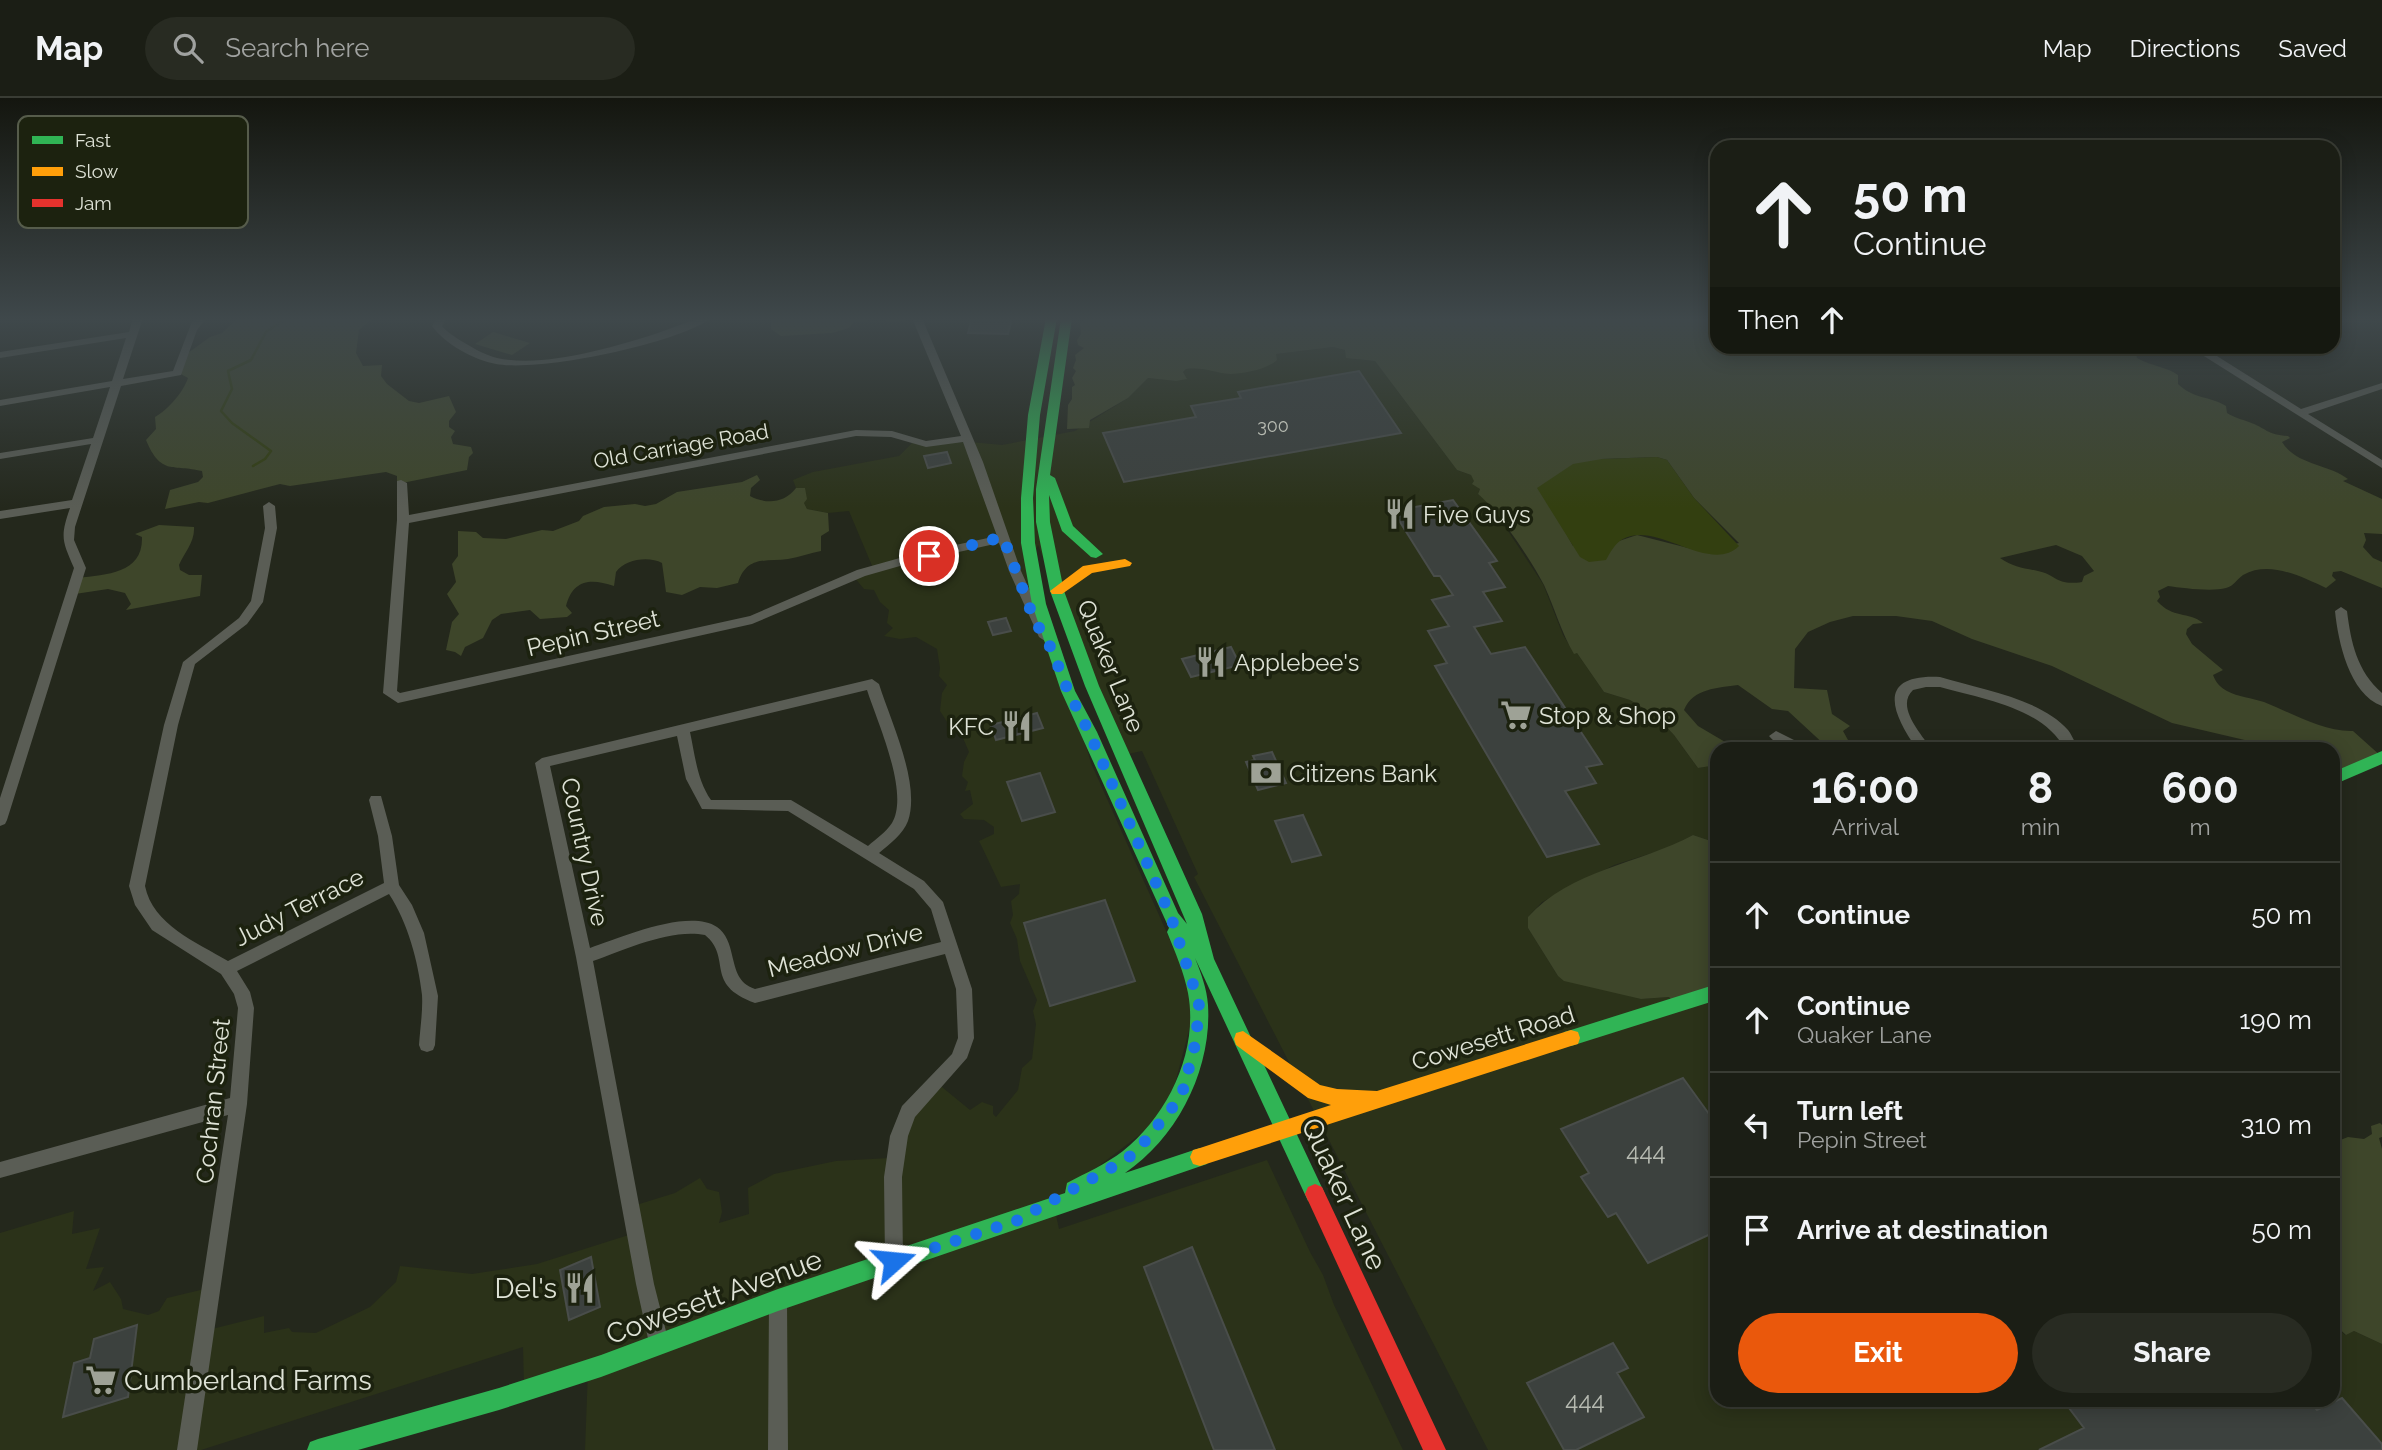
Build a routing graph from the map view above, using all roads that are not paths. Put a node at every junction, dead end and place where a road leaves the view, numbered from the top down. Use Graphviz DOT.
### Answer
graph roads {
  1 [pos="116,381"];
  2 [pos="135,381"];
  3 [pos="943,381"];
  4 [pos="1040,381"];
  5 [pos="1057,381"];
  6 [pos="2249,381"];
  7 [pos="115,385"];
  8 [pos="2382,386"];
  9 [pos="0,403"];
  10 [pos="2300,413"];
  11 [pos="967,438"];
  12 [pos="98,440"];
  13 [pos="0,456"];
  14 [pos="1045,461"];
  15 [pos="2382,465"];
  16 [pos="401,483"];
  17 [pos="76,503"];
  18 [pos="269,506"];
  19 [pos="0,515"];
  20 [pos="403,520"];
  21 [pos="1003,537"];
  22 [pos="1096,554"];
  23 [pos="1125,563"];
  24 [pos="1056,591"];
  25 [pos="2341,611"];
  26 [pos="1052,650"];
  27 [pos="1092,686"];
  28 [pos="1068,691"];
  29 [pos="2382,701"];
  30 [pos="683,730"];
  31 [pos="1776,736"];
  32 [pos="1787,742"];
  33 [pos="1919,742"];
  34 [pos="2068,742"];
  35 [pos="2382,757"];
  36 [pos="2340,776"];
  37 [pos="376,800"];
  38 [pos="0,820"];
  39 [pos="869,853"];
  40 [pos="392,886"];
  41 [pos="1171,917"];
  42 [pos="951,946"];
  43 [pos="584,957"];
  44 [pos="1205,959"];
  45 [pos="227,969"];
  46 [pos="1710,994"];
  47 [pos="1241,1038"];
  48 [pos="427,1045"];
  49 [pos="1375,1099"];
  50 [pos="238,1104"];
  51 [pos="1284,1129"];
  52 [pos="0,1170"];
  53 [pos="1016,1221"];
  54 [pos="894,1261"];
  55 [pos="778,1300"];
  56 [pos="659,1343"];
  57 [pos="187,1450"];
  58 [pos="318,1450"];
  59 [pos="778,1450"];
  60 [pos="1435,1450"];
  1 -- 7 [label="street"];
  2 -- 7 [label="street"];
  3 -- 11 [label="street, Quaker Lane"];
  4 -- 26 [label="main road, Quaker Lane"];
  5 -- 14 [label="main road, Quaker Lane"];
  6 -- 10 [label="street"];
  7 -- 9 [label="street"];
  7 -- 12 [label="street"];
  8 -- 10 [label="street"];
  10 -- 15 [label="street"];
  11 -- 20 [label="street, Old Carriage Road"];
  11 -- 21 [label="street, Quaker Lane"];
  12 -- 13 [label="street"];
  12 -- 17 [label="street"];
  14 -- 22 [label="main road"];
  14 -- 24 [label="main road, Quaker Lane"];
  16 -- 20 [label="street, Pepin Street"];
  17 -- 19 [label="street"];
  17 -- 38 [label="street"];
  18 -- 45 [label="street, Cochran Street"];
  20 -- 21 [label="street, Pepin Street"];
  21 -- 26 [label="street, Quaker Lane"];
  23 -- 24 [label="main road"];
  24 -- 27 [label="main road, Quaker Lane"];
  25 -- 29 [label="street"];
  26 -- 28 [label="main road, Quaker Lane"];
  27 -- 28 [label="main road"];
  27 -- 44 [label="main road, Quaker Lane"];
  28 -- 41 [label="main road, Quaker Lane"];
  30 -- 39 [label="street"];
  30 -- 39 [label="street, Country Drive"];
  30 -- 43 [label="street, Country Drive"];
  31 -- 32 [label="street"];
  33 -- 34 [label="street"];
  35 -- 36 [label="main road"];
  37 -- 40 [label="street, Judy Terrace"];
  39 -- 42 [label="street"];
  40 -- 45 [label="street, Judy Terrace"];
  40 -- 48 [label="street, Judy Terrace"];
  41 -- 44 [label="main road, Quaker Lane"];
  41 -- 53 [label="main road"];
  42 -- 43 [label="street, Meadow Drive"];
  42 -- 54 [label="street"];
  43 -- 56 [label="street, Country Drive"];
  44 -- 47 [label="main road, Quaker Lane"];
  45 -- 50 [label="street, Cochran Street"];
  46 -- 49 [label="main road, Cowesett Road"];
  47 -- 49 [label="main road"];
  47 -- 51 [label="main road, Quaker Lane"];
  49 -- 51 [label="main road, Cowesett Road"];
  50 -- 52 [label="street"];
  50 -- 57 [label="street, Cochran Street"];
  51 -- 53 [label="main road, Cowesett Avenue"];
  51 -- 60 [label="main road, Quaker Lane"];
  53 -- 54 [label="main road, Cowesett Avenue"];
  54 -- 55 [label="main road, Cowesett Avenue"];
  55 -- 56 [label="main road, Cowesett Avenue"];
  55 -- 59 [label="street"];
  56 -- 58 [label="main road, Cowesett Avenue"];
}
